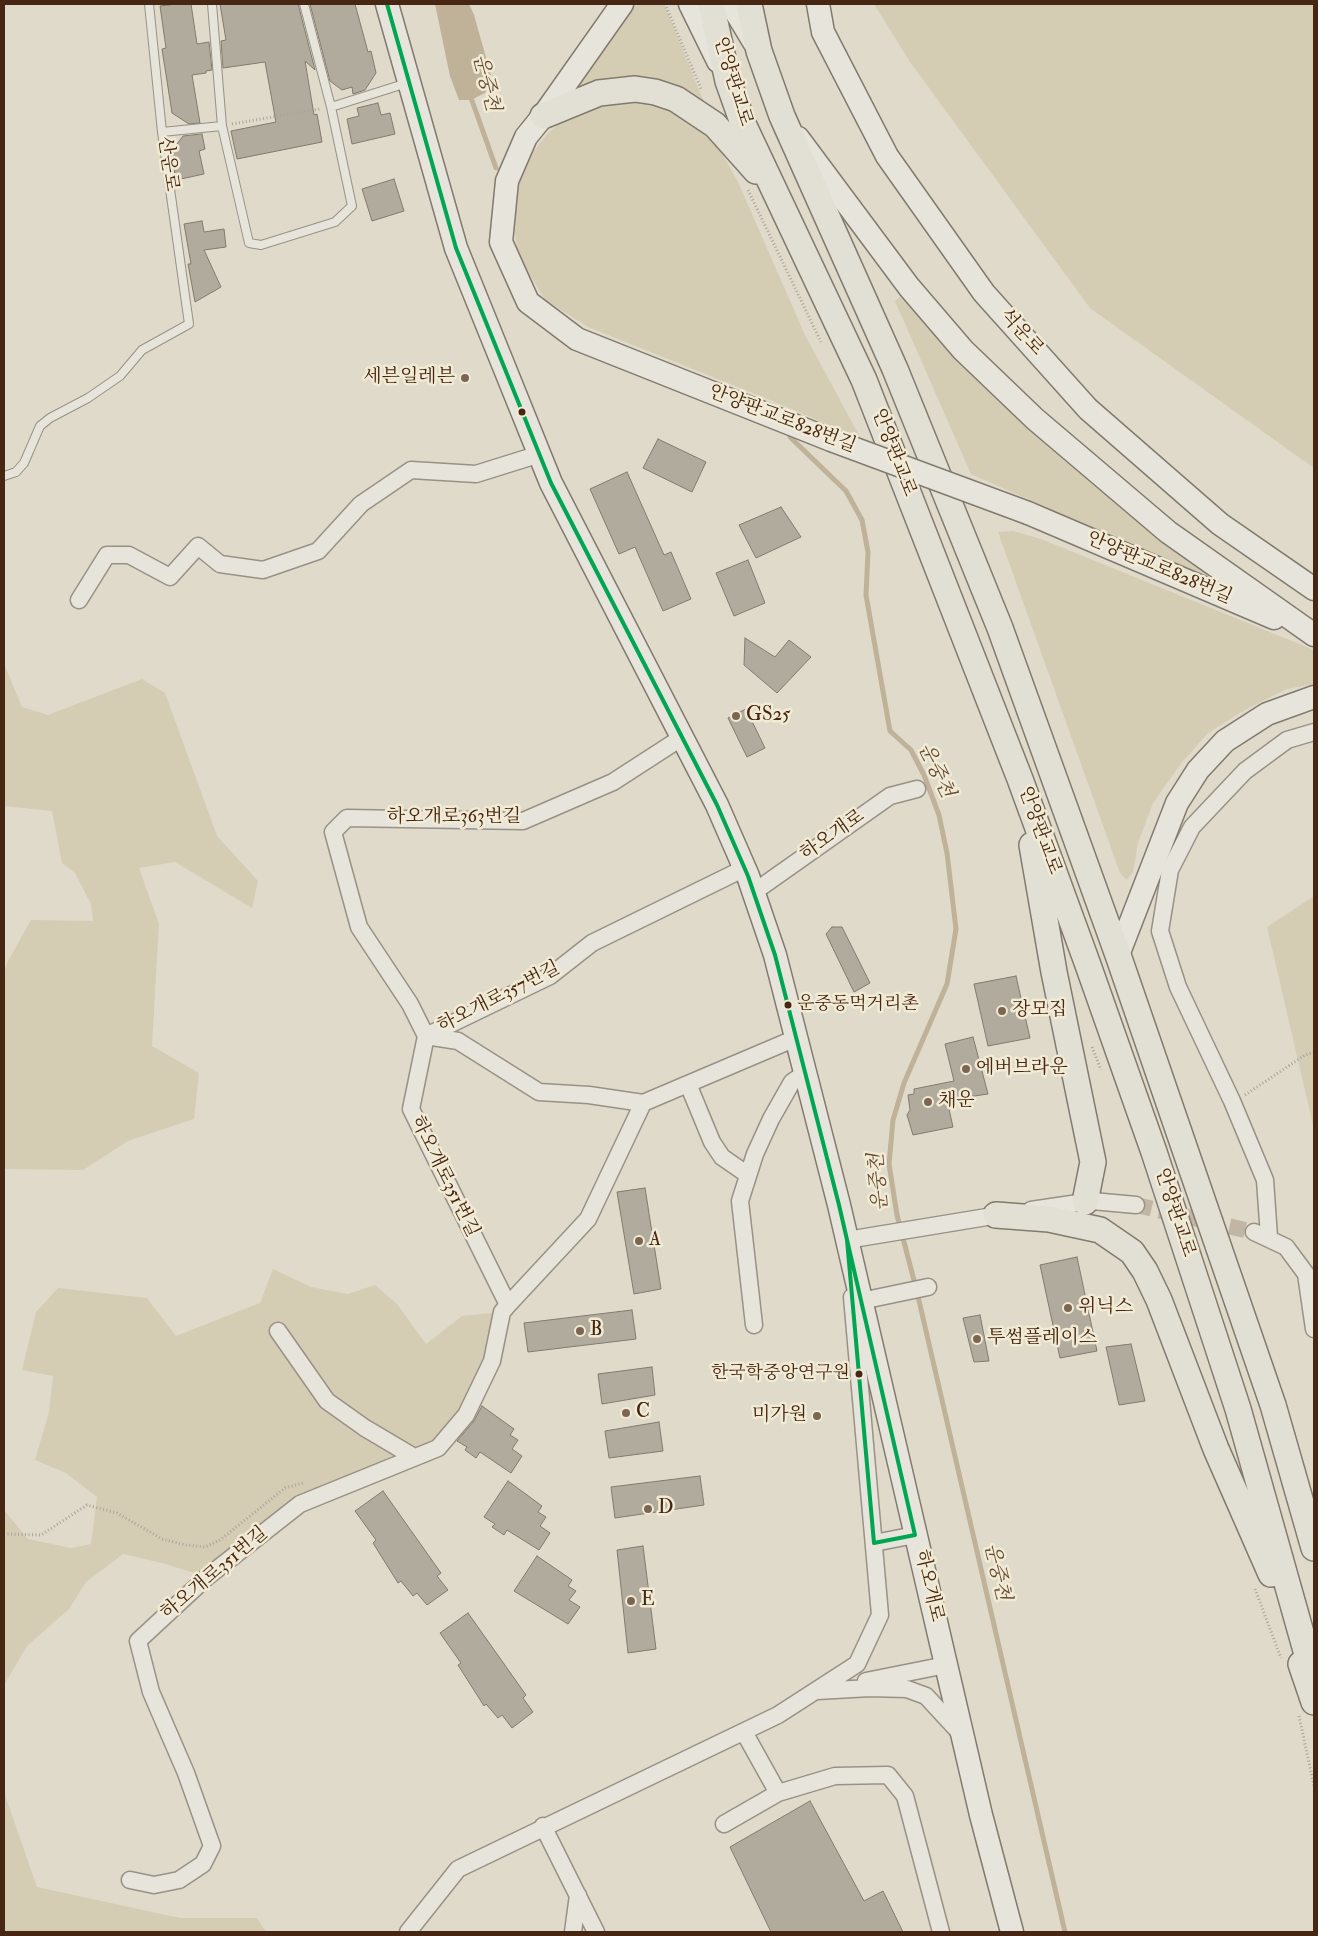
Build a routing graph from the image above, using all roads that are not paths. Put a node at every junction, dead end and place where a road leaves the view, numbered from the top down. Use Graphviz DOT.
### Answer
graph roads {
  1 [pos="149,4"];
  2 [pos="212,4"];
  3 [pos="304,4"];
  4 [pos="387,4"];
  5 [pos="604,4"];
  6 [pos="622,4"];
  7 [pos="690,4"];
  8 [pos="711,4"];
  9 [pos="731,4"];
  10 [pos="749,4"];
  11 [pos="818,4"];
  12 [pos="596,42"];
  13 [pos="760,51"];
  14 [pos="728,81"];
  15 [pos="408,83"];
  16 [pos="331,108"];
  17 [pos="543,116"];
  18 [pos="782,116"];
  19 [pos="222,126"];
  20 [pos="162,132"];
  21 [pos="772,188"];
  22 [pos="540,454"];
  23 [pos="4,476"];
  24 [pos="1314,589"];
  25 [pos="79,600"];
  26 [pos="1314,635"];
  27 [pos="1314,697"];
  28 [pos="1314,732"];
  29 [pos="681,738"];
  30 [pos="1020,779"];
  31 [pos="917,789"];
  32 [pos="333,832"];
  33 [pos="745,868"];
  34 [pos="754,892"];
  35 [pos="1118,955"];
  36 [pos="426,1036"];
  37 [pos="796,1038"];
  38 [pos="805,1073"];
  39 [pos="688,1084"];
  40 [pos="643,1103"];
  41 [pos="748,1174"];
  42 [pos="1086,1202"];
  43 [pos="1136,1205"];
  44 [pos="996,1215"];
  45 [pos="846,1240"];
  46 [pos="928,1287"];
  47 [pos="861,1302"];
  48 [pos="508,1305"];
  49 [pos="754,1325"];
  50 [pos="1314,1329"];
  51 [pos="278,1331"];
  52 [pos="414,1457"];
  53 [pos="915,1535"];
  54 [pos="874,1542"];
  55 [pos="1314,1548"];
  56 [pos="946,1665"];
  57 [pos="1314,1679"];
  58 [pos="815,1692"];
  59 [pos="1314,1702"];
  60 [pos="744,1732"];
  61 [pos="962,1736"];
  62 [pos="778,1793"];
  63 [pos="724,1824"];
  64 [pos="544,1826"];
  65 [pos="130,1880"];
  66 [pos="578,1896"];
  67 [pos="408,1932"];
  68 [pos="573,1932"];
  69 [pos="596,1932"];
  70 [pos="941,1932"];
  71 [pos="1012,1932"];
  1 -- 20 [label="lane, 산운로"];
  2 -- 19 [label="lane"];
  3 -- 16 [label="lane"];
  4 -- 15 [label="street, 하오개로"];
  5 -- 12 [label="street"];
  6 -- 12 [label="street, 안양판교로828번길"];
  7 -- 14 [label="street"];
  8 -- 14 [label="main road, 안양판교로"];
  9 -- 13 [label="street"];
  10 -- 13 [label="main road, 안양판교로"];
  11 -- 24 [label="street, 석운로"];
  12 -- 17 [label="street, 안양판교로828번길"];
  13 -- 18 [label="main road, 안양판교로"];
  14 -- 21 [label="main road, 안양판교로"];
  15 -- 16 [label="lane"];
  15 -- 22 [label="street, 하오개로"];
  16 -- 19 [label="lane"];
  17 -- 21 [label="main road"];
  17 -- 26 [label="street, 안양판교로828번길, bridge"];
  18 -- 26 [label="street"];
  18 -- 35 [label="main road, 안양판교로"];
  19 -- 20 [label="lane"];
  20 -- 23 [label="lane, 산운로"];
  21 -- 30 [label="main road, 안양판교로"];
  22 -- 25 [label="street"];
  22 -- 29 [label="street, 하오개로"];
  27 -- 35 [label="street"];
  28 -- 50 [label="street"];
  29 -- 32 [label="street, 하오개로363번길"];
  29 -- 33 [label="street, 하오개로"];
  30 -- 42 [label="main road"];
  30 -- 57 [label="main road, 안양판교로"];
  31 -- 34 [label="street, 하오개로"];
  32 -- 36 [label="street, 하오개로357번길"];
  33 -- 34 [label="street, 하오개로"];
  33 -- 36 [label="street, 하오개로357번길"];
  34 -- 37 [label="street, 하오개로"];
  35 -- 55 [label="main road, 안양판교로"];
  36 -- 40 [label="street"];
  36 -- 48 [label="street, 하오개로351번길"];
  37 -- 38 [label="street, 하오개로"];
  37 -- 39 [label="street"];
  38 -- 41 [label="street"];
  38 -- 45 [label="street, 하오개로"];
  39 -- 40 [label="street"];
  39 -- 41 [label="street"];
  40 -- 48 [label="street, 하오개로351번길"];
  41 -- 49 [label="street"];
  42 -- 43 [label="street"];
  42 -- 44 [label="street"];
  44 -- 45 [label="street"];
  44 -- 59 [label="main road"];
  45 -- 47 [label="street, 하오개로"];
  45 -- 54 [label="street"];
  46 -- 47 [label="street"];
  47 -- 53 [label="street, 하오개로"];
  48 -- 52 [label="street, 하오개로351번길"];
  51 -- 52 [label="street"];
  52 -- 65 [label="street, 하오개로351번길"];
  53 -- 54 [label="street"];
  53 -- 56 [label="street, 하오개로"];
  54 -- 58 [label="street"];
  56 -- 58 [label="street"];
  56 -- 61 [label="street, 하오개로"];
  58 -- 60 [label="street"];
  58 -- 61 [label="street"];
  60 -- 62 [label="street"];
  60 -- 64 [label="street"];
  61 -- 71 [label="street, 하오개로"];
  62 -- 63 [label="street"];
  62 -- 70 [label="street"];
  64 -- 66 [label="street"];
  64 -- 67 [label="street"];
  66 -- 68 [label="street"];
  66 -- 69 [label="street"];
}
